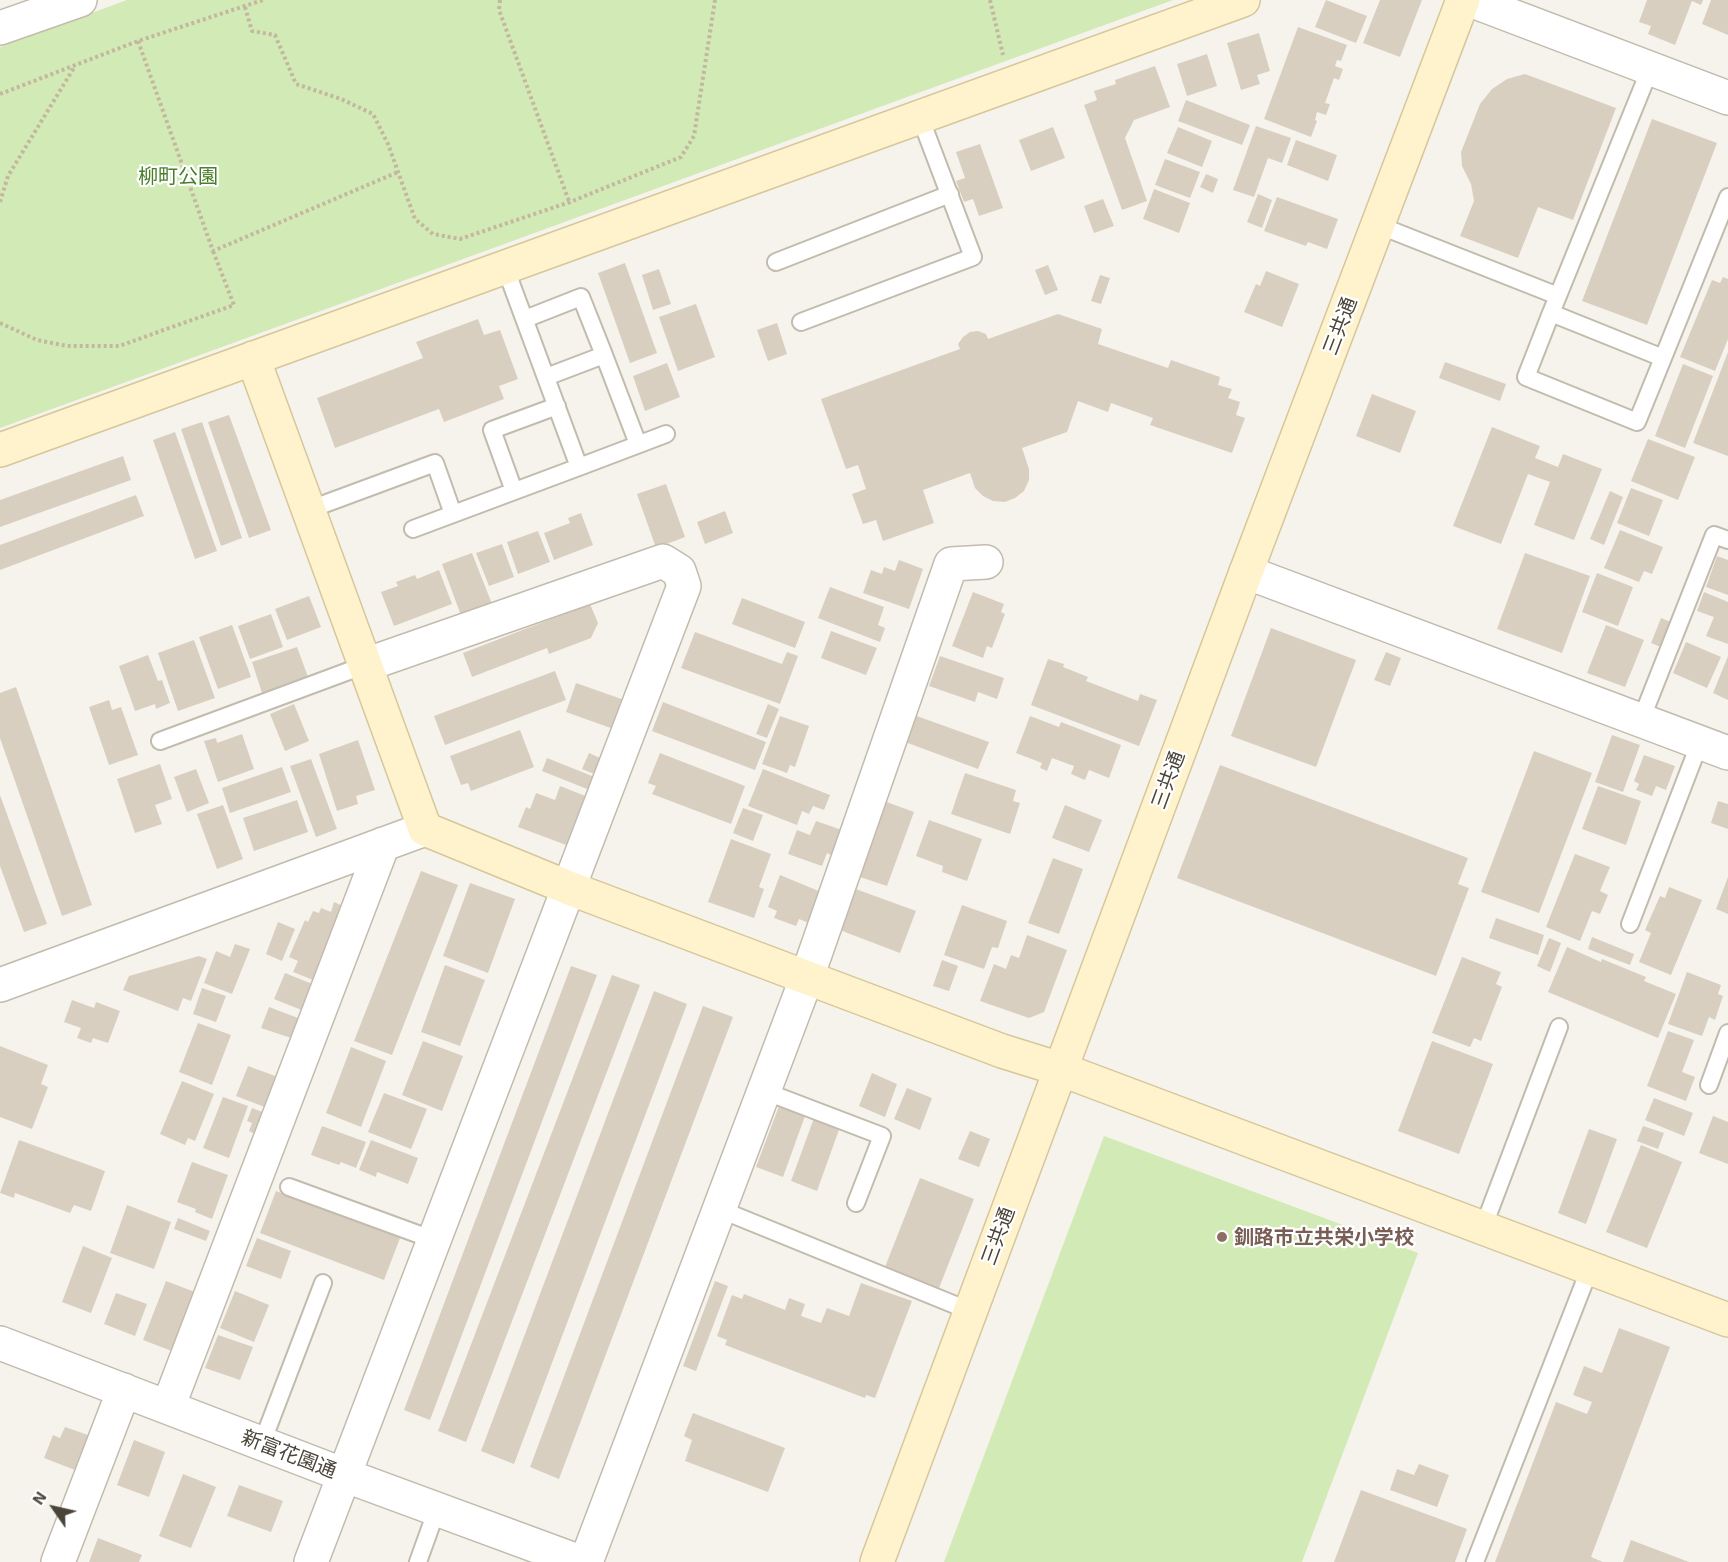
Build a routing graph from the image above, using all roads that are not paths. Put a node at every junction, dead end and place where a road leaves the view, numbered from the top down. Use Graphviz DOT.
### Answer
graph roads {
  1 [pos="1243,0"];
  2 [pos="1463,0"];
  3 [pos="1470,0"];
  4 [pos="71,2"];
  5 [pos="0,28"];
  6 [pos="1650,69"];
  7 [pos="1728,98"];
  8 [pos="920,117"];
  9 [pos="950,194"];
  10 [pos="1728,197"];
  11 [pos="1378,225"];
  12 [pos="776,262"];
  13 [pos="505,267"];
  14 [pos="1558,296"];
  15 [pos="1551,313"];
  16 [pos="525,319"];
  17 [pos="801,322"];
  18 [pos="604,355"];
  19 [pos="253,358"];
  20 [pos="1663,358"];
  21 [pos="546,376"];
  22 [pos="556,406"];
  23 [pos="666,434"];
  24 [pos="638,444"];
  25 [pos="0,450"];
  26 [pos="579,467"];
  27 [pos="514,491"];
  28 [pos="308,510"];
  29 [pos="453,514"];
  30 [pos="413,529"];
  31 [pos="1728,540"];
  32 [pos="986,562"];
  33 [pos="1246,572"];
  34 [pos="365,665"];
  35 [pos="1641,720"];
  36 [pos="160,741"];
  37 [pos="1714,748"];
  38 [pos="425,829"];
  39 [pos="383,844"];
  40 [pos="569,888"];
  41 [pos="1630,924"];
  42 [pos="807,977"];
  43 [pos="0,985"];
  44 [pos="1559,1027"];
  45 [pos="1728,1033"];
  46 [pos="1060,1069"];
  47 [pos="1709,1085"];
  48 [pos="764,1091"];
  49 [pos="289,1187"];
  50 [pos="856,1203"];
  51 [pos="719,1209"];
  52 [pos="1483,1228"];
  53 [pos="434,1240"];
  54 [pos="1590,1268"];
  55 [pos="323,1283"];
  56 [pos="970,1311"];
  57 [pos="1728,1320"];
  58 [pos="0,1343"];
  59 [pos="124,1390"];
  60 [pos="168,1407"];
  61 [pos="262,1443"];
  62 [pos="344,1475"];
  63 [pos="437,1509"];
  64 [pos="58,1562"];
  65 [pos="311,1562"];
  66 [pos="418,1562"];
  67 [pos="580,1562"];
  68 [pos="586,1562"];
  69 [pos="877,1562"];
  70 [pos="1475,1562"];
  1 -- 8 [label="street"];
  2 -- 11 [label="street, 三共通"];
  3 -- 6 [label="street"];
  4 -- 5 [label="street"];
  6 -- 7 [label="street"];
  6 -- 14 [label="lane"];
  8 -- 9 [label="lane"];
  8 -- 13 [label="street"];
  9 -- 12 [label="lane"];
  9 -- 17 [label="lane"];
  10 -- 20 [label="lane"];
  11 -- 14 [label="lane"];
  11 -- 33 [label="street, 三共通"];
  13 -- 16 [label="lane"];
  13 -- 19 [label="street"];
  14 -- 15 [label="lane"];
  15 -- 20 [label="lane"];
  15 -- 20 [label="lane"];
  16 -- 18 [label="lane"];
  16 -- 21 [label="lane"];
  18 -- 21 [label="lane"];
  18 -- 24 [label="lane"];
  19 -- 25 [label="street"];
  19 -- 28 [label="street"];
  21 -- 22 [label="lane"];
  22 -- 26 [label="lane"];
  22 -- 27 [label="lane"];
  23 -- 24 [label="lane"];
  24 -- 26 [label="lane"];
  26 -- 27 [label="lane"];
  27 -- 29 [label="lane"];
  28 -- 29 [label="lane"];
  28 -- 34 [label="street"];
  29 -- 30 [label="lane"];
  31 -- 35 [label="lane"];
  32 -- 42 [label="street"];
  33 -- 35 [label="street"];
  33 -- 46 [label="street, 三共通"];
  34 -- 36 [label="lane"];
  34 -- 38 [label="street"];
  34 -- 40 [label="street"];
  35 -- 37 [label="street"];
  37 -- 41 [label="lane"];
  38 -- 39 [label="street"];
  38 -- 40 [label="street"];
  39 -- 43 [label="street"];
  39 -- 60 [label="street"];
  40 -- 42 [label="street"];
  40 -- 53 [label="street"];
  42 -- 46 [label="street"];
  42 -- 48 [label="street"];
  44 -- 52 [label="lane"];
  45 -- 47 [label="lane"];
  46 -- 52 [label="street"];
  46 -- 56 [label="street, 三共通"];
  48 -- 50 [label="lane"];
  48 -- 51 [label="street"];
  49 -- 53 [label="lane"];
  51 -- 56 [label="lane"];
  51 -- 68 [label="street"];
  52 -- 54 [label="street"];
  53 -- 62 [label="street"];
  54 -- 57 [label="street"];
  54 -- 70 [label="lane"];
  55 -- 61 [label="lane"];
  56 -- 69 [label="street, 三共通"];
  58 -- 59 [label="street, 新富花園通"];
  59 -- 60 [label="street, 新富花園通"];
  59 -- 64 [label="street"];
  60 -- 61 [label="street, 新富花園通"];
  61 -- 62 [label="street, 新富花園通"];
  62 -- 63 [label="street, 新富花園通"];
  62 -- 65 [label="street"];
  63 -- 66 [label="lane"];
  63 -- 67 [label="street, 新富花園通"];
}
